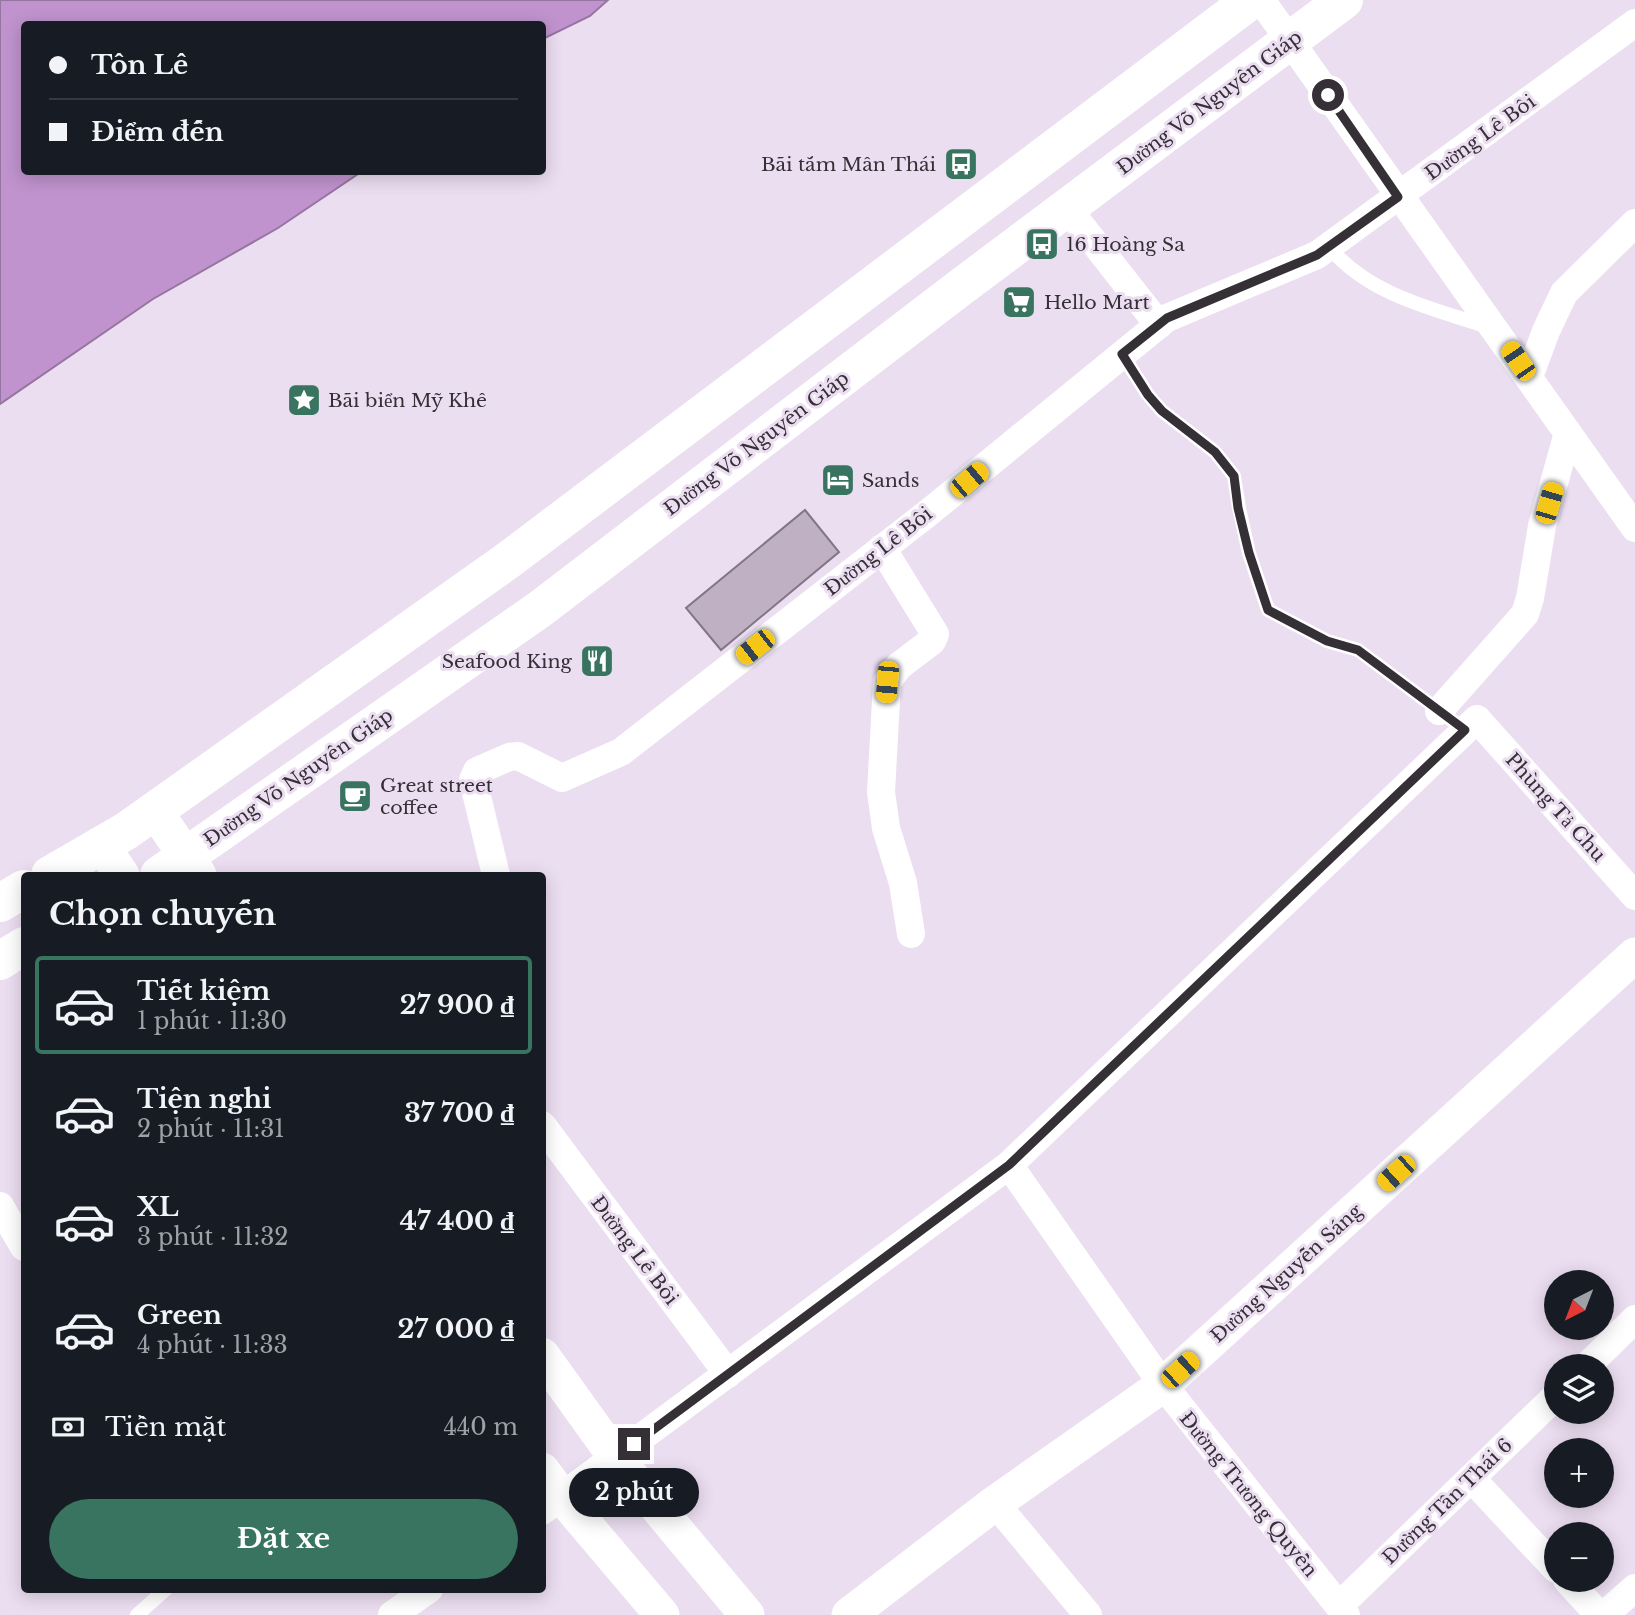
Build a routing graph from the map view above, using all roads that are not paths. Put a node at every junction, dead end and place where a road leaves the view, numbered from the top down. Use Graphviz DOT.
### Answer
graph roads {
  1 [pos="1251,0"];
  2 [pos="1261,0"];
  3 [pos="1344,0"];
  4 [pos="1635,23"];
  5 [pos="1290,41"];
  6 [pos="1398,197"];
  7 [pos="1067,208"];
  8 [pos="1635,223"];
  9 [pos="1329,247"];
  10 [pos="1159,325"];
  11 [pos="1496,330"];
  12 [pos="1122,354"];
  13 [pos="1529,377"];
  14 [pos="1568,433"];
  15 [pos="1635,528"];
  16 [pos="882,548"];
  17 [pos="1439,711"];
  18 [pos="1471,724"];
  19 [pos="126,841"];
  20 [pos="176,870"];
  21 [pos="57,872"];
  22 [pos="495,872"];
  23 [pos="21,891"];
  24 [pos="1635,896"];
  25 [pos="0,903"];
  26 [pos="911,934"];
  27 [pos="21,948"];
  28 [pos="1635,955"];
  29 [pos="0,961"];
  30 [pos="546,1130"];
  31 [pos="1009,1165"];
  32 [pos="0,1206"];
  33 [pos="21,1242"];
  34 [pos="1635,1319"];
  35 [pos="1599,1354"];
  36 [pos="546,1361"];
  37 [pos="728,1374"];
  38 [pos="1163,1385"];
  39 [pos="1544,1408"];
  40 [pos="616,1458"];
  41 [pos="1471,1478"];
  42 [pos="546,1482"];
  43 [pos="995,1503"];
  44 [pos="553,1504"];
  45 [pos="1544,1556"];
  46 [pos="1635,1588"];
  47 [pos="1579,1592"];
  48 [pos="162,1593"];
  49 [pos="423,1593"];
  50 [pos="1343,1611"];
  51 [pos="137,1615"];
  52 [pos="392,1615"];
  53 [pos="662,1615"];
  54 [pos="747,1615"];
  55 [pos="849,1615"];
  56 [pos="1088,1615"];
  57 [pos="1602,1615"];
  1 -- 19 [label="main road"];
  2 -- 5 [label="street"];
  3 -- 5 [label="main road, Đường Võ Nguyên Giáp"];
  4 -- 6 [label="street, Đường Lê Bôi"];
  5 -- 6 [label="street"];
  5 -- 7 [label="main road, Đường Võ Nguyên Giáp"];
  6 -- 9 [label="street, Đường Lê Bôi"];
  6 -- 11 [label="street"];
  7 -- 10 [label="street"];
  7 -- 20 [label="main road, Đường Võ Nguyên Giáp"];
  8 -- 13 [label="street"];
  9 -- 10 [label="street, Đường Lê Bôi"];
  9 -- 11 [label="lane"];
  10 -- 12 [label="street, Đường Lê Bôi"];
  11 -- 13 [label="street"];
  12 -- 16 [label="street, Đường Lê Bôi"];
  12 -- 17 [label="lane"];
  13 -- 14 [label="street"];
  14 -- 15 [label="street"];
  14 -- 17 [label="street"];
  16 -- 22 [label="street, Đường Lê Bôi"];
  16 -- 26 [label="street"];
  17 -- 18 [label="lane"];
  18 -- 24 [label="street, Phùng Tả Chu"];
  18 -- 31 [label="street"];
  19 -- 20 [label="street"];
  19 -- 21 [label="main road"];
  23 -- 25 [label="main road"];
  27 -- 29 [label="main road"];
  28 -- 38 [label="street, Đường Nguyễn Sáng"];
  30 -- 37 [label="street, Đường Lê Bôi"];
  31 -- 37 [label="street"];
  31 -- 38 [label="street, Đường Trương Quyền"];
  32 -- 33 [label="street"];
  34 -- 35 [label="street"];
  36 -- 40 [label="street"];
  37 -- 40 [label="street"];
  38 -- 43 [label="street, Đường Nguyễn Sáng"];
  38 -- 50 [label="street, Đường Trương Quyền"];
  39 -- 41 [label="street, Đường Tân Thái 6"];
  40 -- 44 [label="street"];
  40 -- 54 [label="street"];
  41 -- 45 [label="street"];
  41 -- 50 [label="street, Đường Tân Thái 6"];
  42 -- 44 [label="street"];
  43 -- 55 [label="street, Đường Nguyễn Sáng"];
  43 -- 56 [label="street"];
  44 -- 53 [label="street"];
  46 -- 57 [label="street"];
  47 -- 57 [label="street"];
  48 -- 51 [label="lane"];
  49 -- 52 [label="street"];
}
